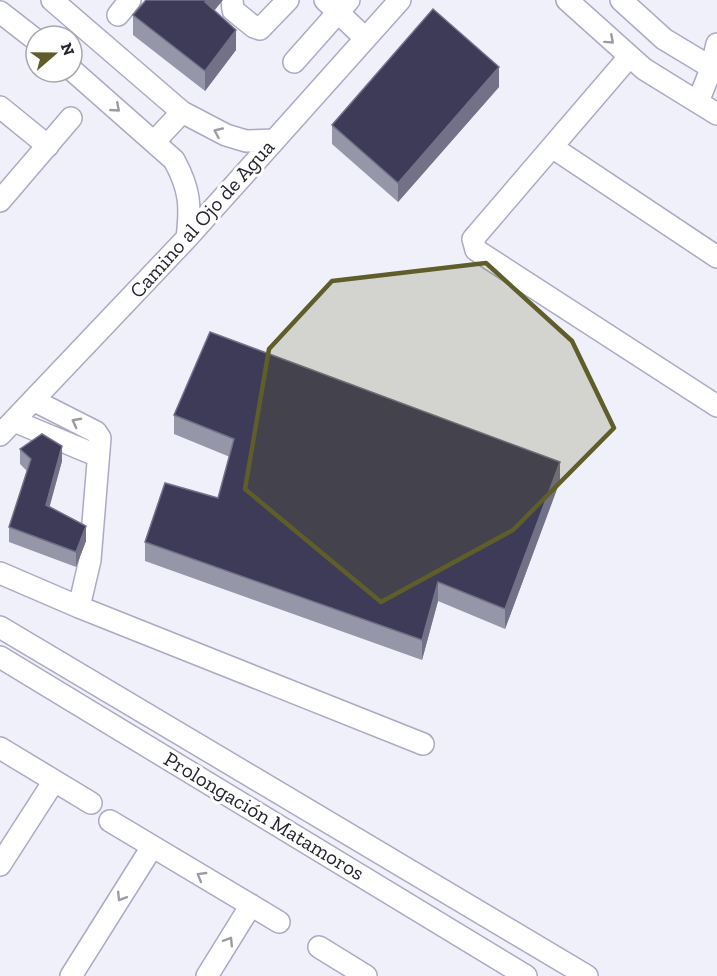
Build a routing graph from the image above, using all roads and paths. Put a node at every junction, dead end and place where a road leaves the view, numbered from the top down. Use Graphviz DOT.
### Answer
graph roads {
  1 [pos="52,0"];
  2 [pos="232,0"];
  3 [pos="288,0"];
  4 [pos="400,0"];
  5 [pos="621,0"];
  6 [pos="337,4"];
  7 [pos="577,4"];
  8 [pos="0,12"];
  9 [pos="24,31"];
  10 [pos="365,38"];
  11 [pos="717,44"];
  12 [pos="629,57"];
  13 [pos="294,62"];
  14 [pos="714,70"];
  15 [pos="84,80"];
  16 [pos="698,102"];
  17 [pos="0,107"];
  18 [pos="182,112"];
  19 [pos="717,114"];
  20 [pos="71,118"];
  21 [pos="274,140"];
  22 [pos="155,141"];
  23 [pos="48,146"];
  24 [pos="552,147"];
  25 [pos="0,201"];
  26 [pos="187,238"];
  27 [pos="717,257"];
  28 [pos="33,400"];
  29 [pos="717,406"];
  30 [pos="7,428"];
  31 [pos="98,456"];
  32 [pos="0,573"];
  33 [pos="80,607"];
  34 [pos="0,627"];
  35 [pos="0,657"];
  36 [pos="423,744"];
  37 [pos="0,748"];
  38 [pos="54,782"];
  39 [pos="91,802"];
  40 [pos="110,821"];
  41 [pos="152,847"];
  42 [pos="0,865"];
  43 [pos="251,905"];
  44 [pos="279,922"];
  45 [pos="319,947"];
  46 [pos="356,973"];
  47 [pos="71,976"];
  48 [pos="207,976"];
  49 [pos="526,976"];
  50 [pos="587,976"];
  1 -- 18 [label="street"];
  2 -- 3 [label="street"];
  4 -- 10 [label="street, Camino al Ojo de Agua"];
  5 -- 14 [label="street"];
  6 -- 10 [label="street"];
  6 -- 13 [label="street"];
  7 -- 12 [label="street, one-way"];
  8 -- 9 [label="street"];
  10 -- 21 [label="street, Camino al Ojo de Agua"];
  11 -- 14 [label="street"];
  12 -- 16 [label="street"];
  12 -- 24 [label="street"];
  14 -- 16 [label="street"];
  15 -- 22 [label="street, one-way"];
  16 -- 19 [label="street"];
  17 -- 23 [label="street"];
  21 -- 18 [label="street, one-way"];
  18 -- 22 [label="street"];
  20 -- 23 [label="street"];
  21 -- 26 [label="street, Camino al Ojo de Agua"];
  22 -- 26 [label="street"];
  23 -- 25 [label="street"];
  24 -- 27 [label="street"];
  24 -- 29 [label="street"];
  26 -- 28 [label="street, Camino al Ojo de Agua"];
  28 -- 30 [label="street, Camino al Ojo de Agua"];
  31 -- 28 [label="street, one-way"];
  30 -- 31 [label="street"];
  31 -- 33 [label="street"];
  32 -- 33 [label="street"];
  33 -- 36 [label="street"];
  34 -- 50 [label="street"];
  35 -- 49 [label="street, Prolongación Matamoros"];
  37 -- 38 [label="street"];
  38 -- 39 [label="street"];
  38 -- 42 [label="street"];
  40 -- 41 [label="street"];
  43 -- 41 [label="street, one-way"];
  41 -- 47 [label="street, one-way"];
  43 -- 44 [label="street"];
  48 -- 43 [label="street, one-way"];
  45 -- 46 [label="street"];
}
